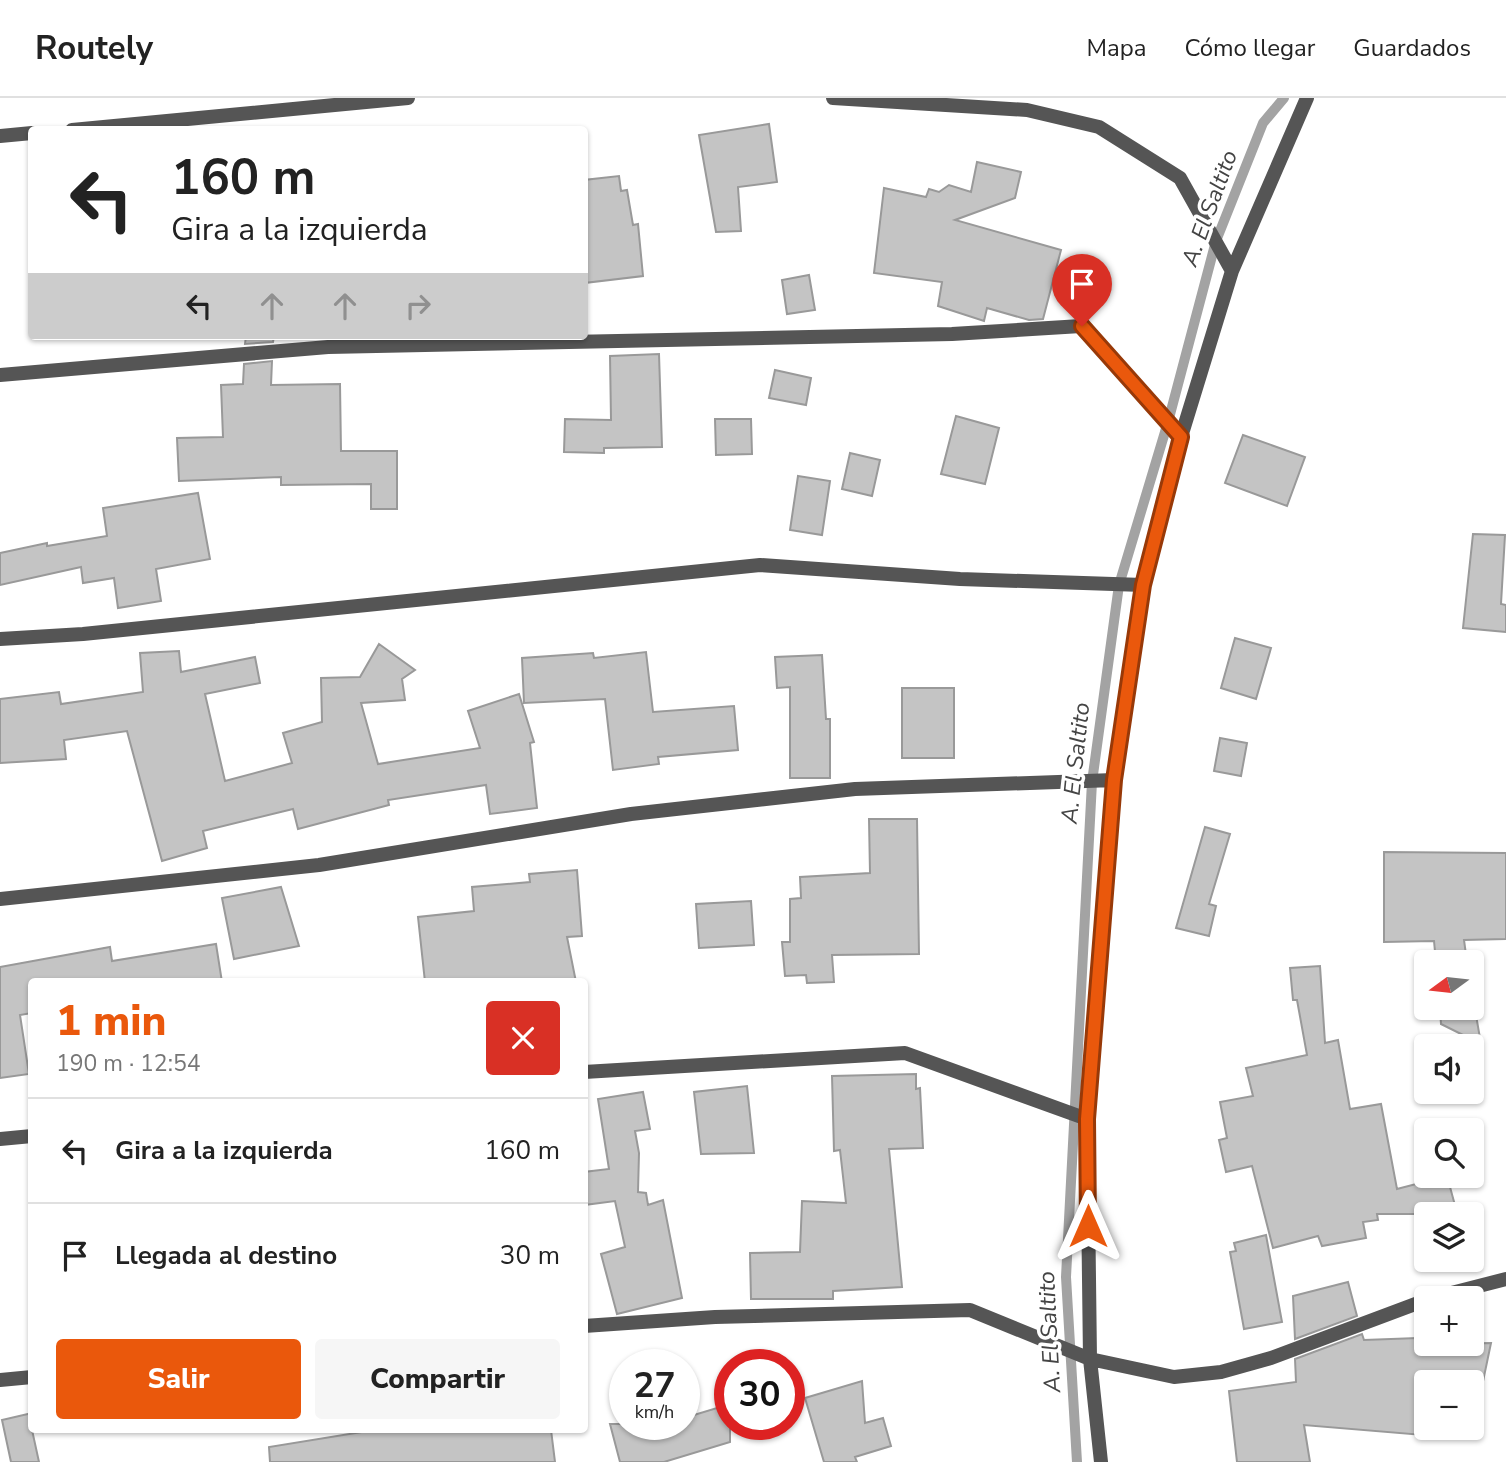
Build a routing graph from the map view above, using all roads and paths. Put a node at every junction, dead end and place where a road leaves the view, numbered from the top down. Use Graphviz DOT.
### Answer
graph roads {
  1 [pos="408,98"];
  2 [pos="834,98"];
  3 [pos="1307,98"];
  4 [pos="114,126"];
  5 [pos="28,133"];
  6 [pos="0,136"];
  7 [pos="1232,271"];
  8 [pos="0,375"];
  9 [pos="1181,437"];
  10 [pos="1143,585"];
  11 [pos="0,639"];
  12 [pos="1114,780"];
  13 [pos="0,899"];
  14 [pos="588,1072"];
  15 [pos="1087,1119"];
  16 [pos="28,1136"];
  17 [pos="0,1139"];
  18 [pos="1506,1279"];
  19 [pos="1479,1286"];
  20 [pos="1414,1304"];
  21 [pos="588,1326"];
  22 [pos="1090,1359"];
  23 [pos="28,1377"];
  24 [pos="0,1380"];
  25 [pos="1101,1462"];
  1 -- 4 [label="street"];
  2 -- 7 [label="street"];
  3 -- 7 [label="street"];
  5 -- 6 [label="street"];
  7 -- 9 [label="street"];
  8 -- 9 [label="street"];
  9 -- 10 [label="street"];
  10 -- 11 [label="street"];
  10 -- 12 [label="street"];
  12 -- 13 [label="street"];
  12 -- 15 [label="street"];
  14 -- 15 [label="street"];
  15 -- 22 [label="street"];
  16 -- 17 [label="street"];
  18 -- 19 [label="street"];
  20 -- 22 [label="street"];
  21 -- 22 [label="street"];
  22 -- 25 [label="street"];
  23 -- 24 [label="street"];
}
